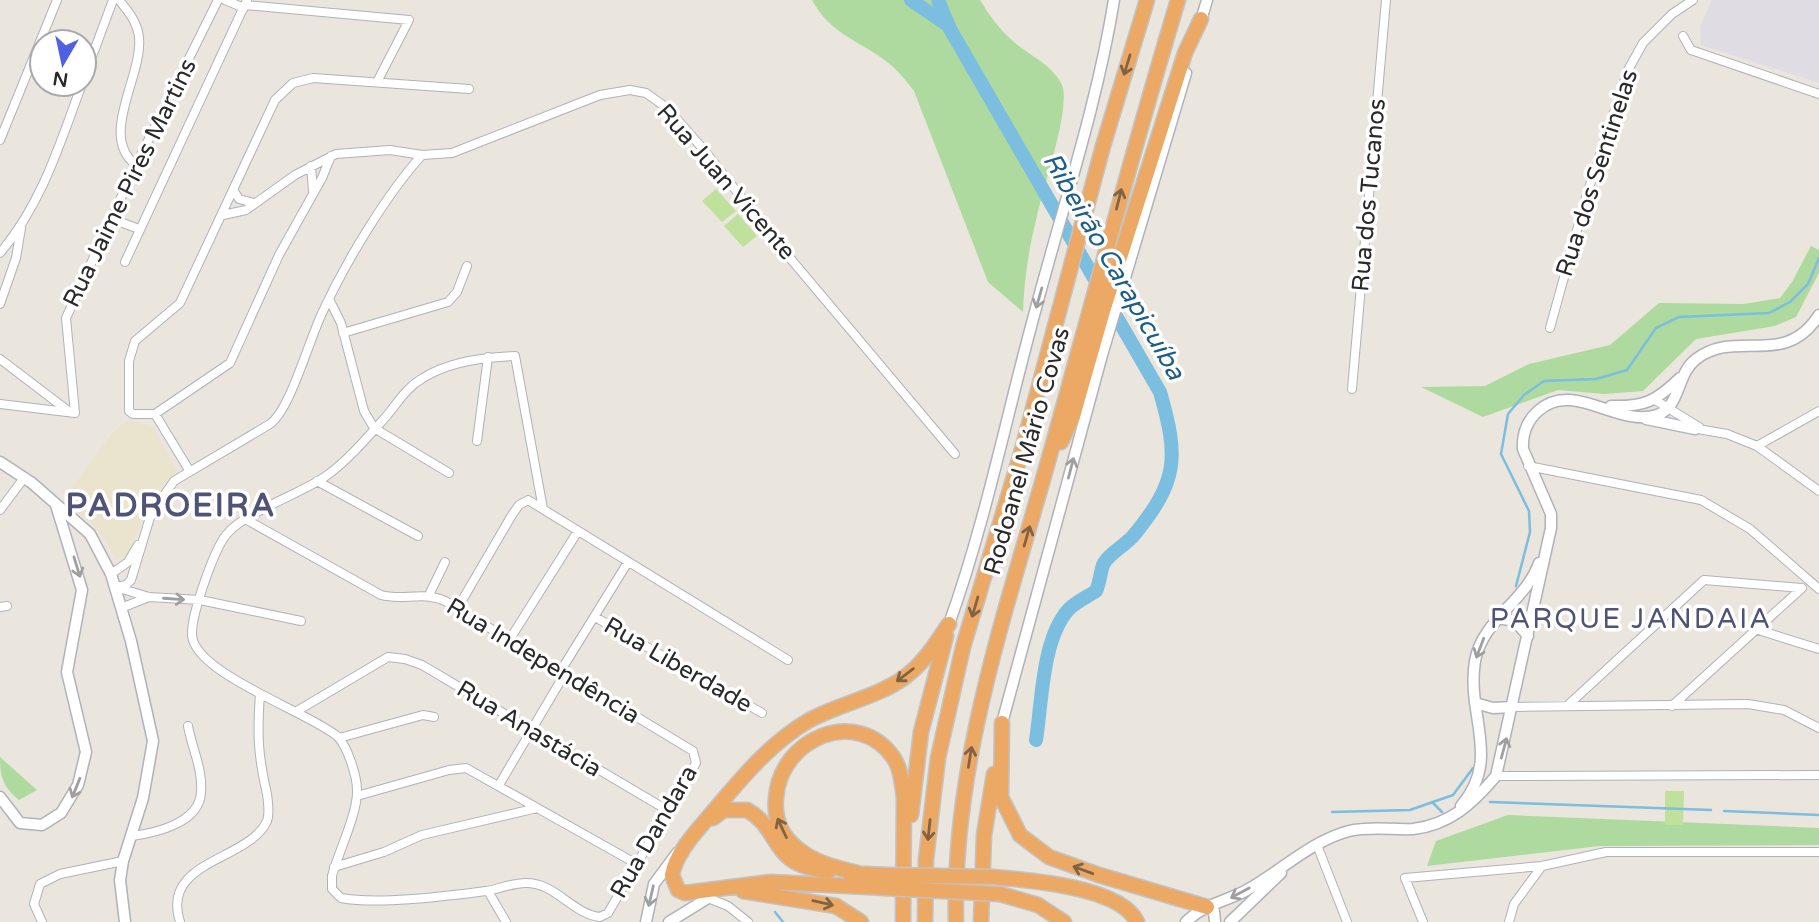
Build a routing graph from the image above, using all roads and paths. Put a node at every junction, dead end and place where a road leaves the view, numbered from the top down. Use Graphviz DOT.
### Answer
graph roads {
  1 [pos="57,0"];
  2 [pos="113,0"];
  3 [pos="119,0"];
  4 [pos="218,0"];
  5 [pos="225,0"];
  6 [pos="1114,0"];
  7 [pos="1147,0"];
  8 [pos="1178,0"];
  9 [pos="1207,0"];
  10 [pos="1386,0"];
  11 [pos="1693,0"];
  12 [pos="245,4"];
  13 [pos="1201,19"];
  14 [pos="1683,36"];
  15 [pos="98,40"];
  16 [pos="377,82"];
  17 [pos="469,89"];
  18 [pos="1819,94"];
  19 [pos="77,98"];
  20 [pos="0,140"];
  21 [pos="390,150"];
  22 [pos="422,155"];
  23 [pos="331,156"];
  24 [pos="136,165"];
  25 [pos="311,166"];
  26 [pos="412,167"];
  27 [pos="234,191"];
  28 [pos="313,191"];
  29 [pos="254,203"];
  30 [pos="223,215"];
  31 [pos="112,219"];
  32 [pos="22,228"];
  33 [pos="139,229"];
  34 [pos="0,253"];
  35 [pos="125,262"];
  36 [pos="467,266"];
  37 [pos="329,299"];
  38 [pos="0,304"];
  39 [pos="1819,314"];
  40 [pos="1550,328"];
  41 [pos="1814,328"];
  42 [pos="343,333"];
  43 [pos="488,357"];
  44 [pos="0,359"];
  45 [pos="1682,376"];
  46 [pos="1352,389"];
  47 [pos="1655,400"];
  48 [pos="0,404"];
  49 [pos="1596,405"];
  50 [pos="1669,407"];
  51 [pos="1819,411"];
  52 [pos="72,412"];
  53 [pos="155,414"];
  54 [pos="1657,415"];
  55 [pos="1640,418"];
  56 [pos="374,428"];
  57 [pos="1695,429"];
  58 [pos="1708,431"];
  59 [pos="477,442"];
  60 [pos="1756,446"];
  61 [pos="955,454"];
  62 [pos="1049,457"];
  63 [pos="0,462"];
  64 [pos="1528,466"];
  65 [pos="189,470"];
  66 [pos="449,473"];
  67 [pos="328,474"];
  68 [pos="24,478"];
  69 [pos="317,481"];
  70 [pos="1819,491"];
  71 [pos="337,494"];
  72 [pos="55,503"];
  73 [pos="543,509"];
  74 [pos="0,510"];
  75 [pos="247,520"];
  76 [pos="1551,528"];
  77 [pos="578,531"];
  78 [pos="418,536"];
  79 [pos="140,542"];
  80 [pos="445,562"];
  81 [pos="628,562"];
  82 [pos="111,574"];
  83 [pos="1809,581"];
  84 [pos="116,587"];
  85 [pos="1801,588"];
  86 [pos="1819,589"];
  87 [pos="429,595"];
  88 [pos="149,597"];
  89 [pos="200,600"];
  90 [pos="121,608"];
  91 [pos="457,609"];
  92 [pos="595,617"];
  93 [pos="1498,618"];
  94 [pos="301,621"];
  95 [pos="949,624"];
  96 [pos="1755,629"];
  97 [pos="1528,636"];
  98 [pos="508,642"];
  99 [pos="1819,649"];
  100 [pos="788,660"];
  101 [pos="562,674"];
  102 [pos="260,694"];
  103 [pos="1475,702"];
  104 [pos="1566,706"];
  105 [pos="1672,706"];
  106 [pos="1512,707"];
  107 [pos="297,711"];
  108 [pos="762,713"];
  109 [pos="434,717"];
  110 [pos="1002,723"];
  111 [pos="188,726"];
  112 [pos="1819,728"];
  113 [pos="532,732"];
  114 [pos="339,738"];
  115 [pos="686,747"];
  116 [pos="1819,775"];
  117 [pos="1496,776"];
  118 [pos="499,785"];
  119 [pos="357,796"];
  120 [pos="0,797"];
  121 [pos="537,807"];
  122 [pos="667,810"];
  123 [pos="1450,819"];
  124 [pos="693,835"];
  125 [pos="132,836"];
  126 [pos="1317,845"];
  127 [pos="1819,852"];
  128 [pos="123,861"];
  129 [pos="1293,862"];
  130 [pos="635,863"];
  131 [pos="905,864"];
  132 [pos="1542,866"];
  133 [pos="334,867"];
  134 [pos="858,873"];
  135 [pos="1031,880"];
  136 [pos="886,881"];
  137 [pos="734,889"];
  138 [pos="488,891"];
  139 [pos="708,898"];
  140 [pos="1172,898"];
  141 [pos="1207,907"];
  142 [pos="42,922"];
  143 [pos="125,922"];
  144 [pos="180,922"];
  145 [pos="506,922"];
  146 [pos="646,922"];
  147 [pos="669,922"];
  148 [pos="748,922"];
  149 [pos="861,922"];
  150 [pos="903,922"];
  151 [pos="925,922"];
  152 [pos="956,922"];
  153 [pos="981,922"];
  154 [pos="1064,922"];
  155 [pos="1137,922"];
  156 [pos="1186,922"];
  157 [pos="1215,922"];
  158 [pos="1230,922"];
  159 [pos="1347,922"];
  160 [pos="1423,922"];
  161 [pos="1510,922"];
  1 -- 20 [label="street"];
  2 -- 15 [label="street"];
  3 -- 24 [label="street"];
  4 -- 24 [label="street, Rua Jaime Pires Martins"];
  5 -- 12 [label="street"];
  6 -- 95 [label="main road, one-way"];
  7 -- 151 [label="highway, Rodoanel Mário Covas, one-way"];
  62 -- 8 [label="highway, Rodoanel Mário Covas, one-way"];
  9 -- 13 [label="main road"];
  10 -- 46 [label="street, Rua dos Tucanos"];
  11 -- 40 [label="street, Rua dos Sentinelas"];
  12 -- 16 [label="street"];
  12 -- 33 [label="street"];
  13 -- 62 [label="highway"];
  110 -- 13 [label="main road, one-way"];
  14 -- 18 [label="street"];
  16 -- 17 [label="street"];
  16 -- 27 [label="street"];
  19 -- 32 [label="street"];
  21 -- 22 [label="street, Rua Juan Vicente"];
  21 -- 23 [label="street, Rua Juan Vicente"];
  21 -- 26 [label="street"];
  22 -- 26 [label="street"];
  22 -- 61 [label="street, Rua Juan Vicente"];
  23 -- 25 [label="street, Rua Juan Vicente"];
  23 -- 28 [label="street"];
  24 -- 31 [label="street, Rua Jaime Pires Martins"];
  25 -- 28 [label="street"];
  25 -- 29 [label="street, Rua Juan Vicente"];
  26 -- 37 [label="street"];
  27 -- 29 [label="street"];
  27 -- 30 [label="street"];
  28 -- 53 [label="street"];
  29 -- 30 [label="street, Rua Juan Vicente"];
  30 -- 53 [label="street"];
  31 -- 33 [label="street"];
  31 -- 52 [label="street, Rua Jaime Pires Martins"];
  32 -- 34 [label="street"];
  32 -- 38 [label="street"];
  33 -- 35 [label="street"];
  36 -- 42 [label="street"];
  37 -- 42 [label="street"];
  37 -- 65 [label="street"];
  39 -- 41 [label="main road"];
  41 -- 45 [label="main road"];
  42 -- 56 [label="street"];
  43 -- 56 [label="street"];
  43 -- 59 [label="street"];
  43 -- 73 [label="street"];
  44 -- 52 [label="street"];
  45 -- 47 [label="main road"];
  45 -- 50 [label="main road"];
  47 -- 49 [label="main road"];
  47 -- 50 [label="street"];
  48 -- 52 [label="street"];
  49 -- 55 [label="main road"];
  49 -- 64 [label="main road"];
  50 -- 54 [label="main road"];
  50 -- 58 [label="street"];
  51 -- 60 [label="street"];
  53 -- 65 [label="street"];
  54 -- 55 [label="main road"];
  54 -- 57 [label="street"];
  55 -- 57 [label="main road"];
  56 -- 66 [label="street"];
  56 -- 67 [label="street"];
  57 -- 58 [label="street"];
  58 -- 60 [label="street"];
  60 -- 70 [label="street"];
  152 -- 62 [label="highway, Rodoanel Mário Covas, one-way"];
  63 -- 68 [label="main road"];
  64 -- 76 [label="main road"];
  64 -- 83 [label="street"];
  65 -- 79 [label="street"];
  67 -- 69 [label="street"];
  67 -- 71 [label="street"];
  68 -- 72 [label="main road"];
  68 -- 74 [label="street"];
  69 -- 71 [label="street"];
  69 -- 75 [label="street"];
  71 -- 78 [label="street"];
  72 -- 82 [label="main road"];
  72 -- 120 [label="main road, one-way"];
  73 -- 77 [label="street"];
  73 -- 91 [label="street"];
  75 -- 87 [label="street, Rua Independência"];
  75 -- 89 [label="street"];
  76 -- 93 [label="main road"];
  76 -- 97 [label="main road"];
  77 -- 81 [label="street"];
  77 -- 98 [label="street"];
  79 -- 82 [label="street"];
  79 -- 84 [label="street"];
  80 -- 87 [label="street"];
  81 -- 92 [label="street"];
  81 -- 100 [label="street"];
  82 -- 84 [label="main road"];
  83 -- 85 [label="street"];
  83 -- 86 [label="street"];
  84 -- 88 [label="street"];
  84 -- 90 [label="main road"];
  85 -- 96 [label="street"];
  85 -- 104 [label="street"];
  87 -- 91 [label="street, Rua Independência"];
  88 -- 89 [label="street, one-way"];
  88 -- 90 [label="street"];
  89 -- 94 [label="street"];
  89 -- 102 [label="street"];
  90 -- 125 [label="main road"];
  91 -- 98 [label="street, Rua Independência"];
  92 -- 101 [label="street"];
  92 -- 108 [label="street, Rua Liberdade"];
  93 -- 97 [label="main road"];
  93 -- 103 [label="main road, one-way"];
  95 -- 124 [label="highway, one-way"];
  95 -- 131 [label="highway"];
  96 -- 99 [label="street"];
  96 -- 105 [label="street"];
  97 -- 106 [label="main road"];
  98 -- 101 [label="street, Rua Independência"];
  101 -- 113 [label="street"];
  101 -- 115 [label="street, Rua Independência"];
  102 -- 107 [label="street"];
  102 -- 144 [label="street"];
  103 -- 106 [label="main road"];
  103 -- 123 [label="main road"];
  104 -- 105 [label="street"];
  104 -- 106 [label="street"];
  105 -- 112 [label="street"];
  117 -- 106 [label="main road, one-way"];
  107 -- 113 [label="street, Rua Anastácia"];
  107 -- 114 [label="street"];
  109 -- 114 [label="street"];
  140 -- 110 [label="highway, one-way"];
  110 -- 153 [label="highway"];
  111 -- 125 [label="street"];
  113 -- 118 [label="street"];
  113 -- 122 [label="street, Rua Anastácia"];
  114 -- 119 [label="street"];
  115 -- 122 [label="street, Rua Dandara"];
  116 -- 117 [label="street"];
  117 -- 123 [label="main road"];
  118 -- 119 [label="street"];
  118 -- 121 [label="street"];
  119 -- 133 [label="street"];
  121 -- 130 [label="street"];
  121 -- 133 [label="street"];
  122 -- 130 [label="street, Rua Dandara"];
  123 -- 126 [label="main road"];
  124 -- 134 [label="highway"];
  124 -- 137 [label="highway"];
  124 -- 146 [label="main road, one-way"];
  125 -- 128 [label="main road"];
  126 -- 129 [label="main road"];
  126 -- 159 [label="street"];
  127 -- 132 [label="street"];
  128 -- 142 [label="street"];
  128 -- 143 [label="main road"];
  129 -- 141 [label="main road, one-way"];
  129 -- 158 [label="main road"];
  130 -- 138 [label="street, Rua Dandara"];
  134 -- 131 [label="highway, one-way"];
  131 -- 150 [label="highway"];
  132 -- 160 [label="street"];
  132 -- 161 [label="street"];
  133 -- 138 [label="street"];
  134 -- 136 [label="highway"];
  135 -- 136 [label="highway, bridge"];
  135 -- 140 [label="highway"];
  135 -- 155 [label="highway"];
  136 -- 137 [label="highway"];
  136 -- 154 [label="highway, bridge"];
  137 -- 139 [label="highway"];
  137 -- 149 [label="highway, one-way"];
  138 -- 145 [label="street"];
  139 -- 147 [label="main road"];
  139 -- 148 [label="street"];
  140 -- 141 [label="highway"];
  141 -- 156 [label="main road"];
  141 -- 157 [label="main road"];
}
